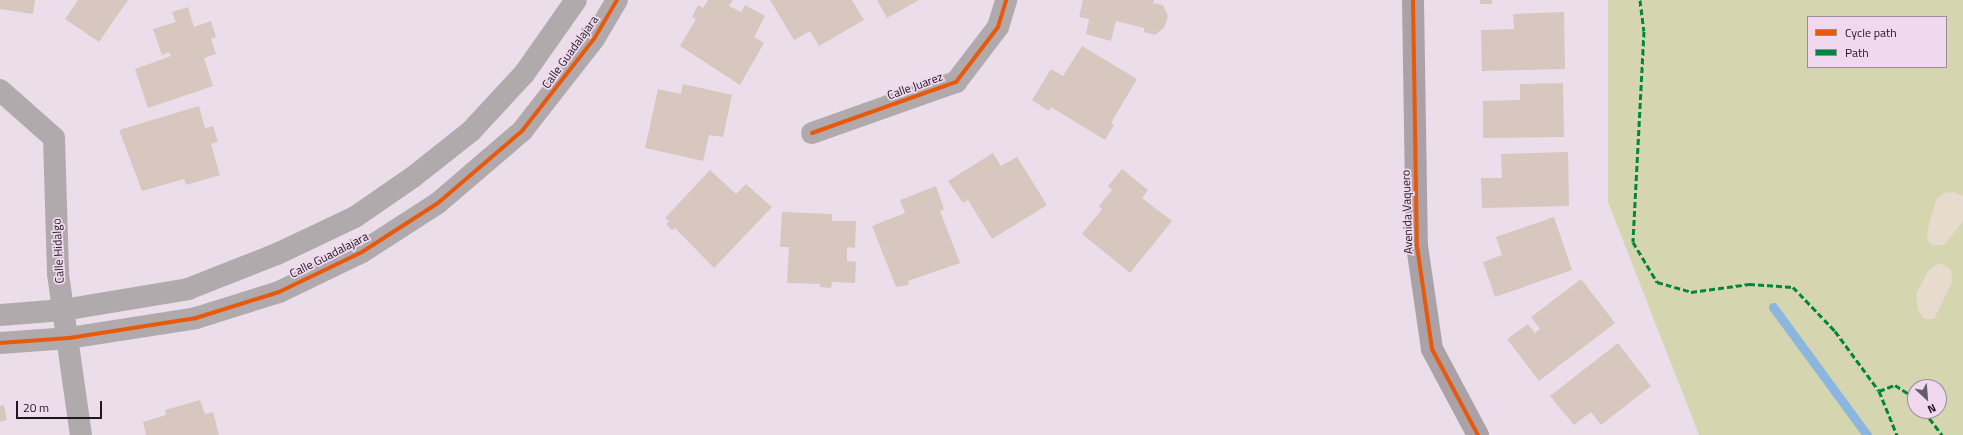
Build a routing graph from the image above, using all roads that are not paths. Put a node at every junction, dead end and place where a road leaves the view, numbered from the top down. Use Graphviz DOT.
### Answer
graph roads {
  1 [pos="576,0"];
  2 [pos="617,0"];
  3 [pos="1006,0"];
  4 [pos="1413,0"];
  5 [pos="0,90"];
  6 [pos="812,133"];
  7 [pos="63,310"];
  8 [pos="0,315"];
  9 [pos="69,338"];
  10 [pos="0,343"];
  11 [pos="81,435"];
  12 [pos="1478,435"];
  1 -- 7 [label="street, Calle Guadalajara"];
  2 -- 9 [label="street, Calle Guadalajara"];
  3 -- 6 [label="street, Calle Juarez"];
  4 -- 12 [label="main road, Avenida Vaquero"];
  5 -- 7 [label="street, Calle Hidalgo"];
  7 -- 8 [label="street, Calle Guadalajara"];
  7 -- 9 [label="street, Calle Hidalgo"];
  9 -- 10 [label="street, Calle Guadalajara"];
  9 -- 11 [label="street, Calle Hidalgo"];
}
